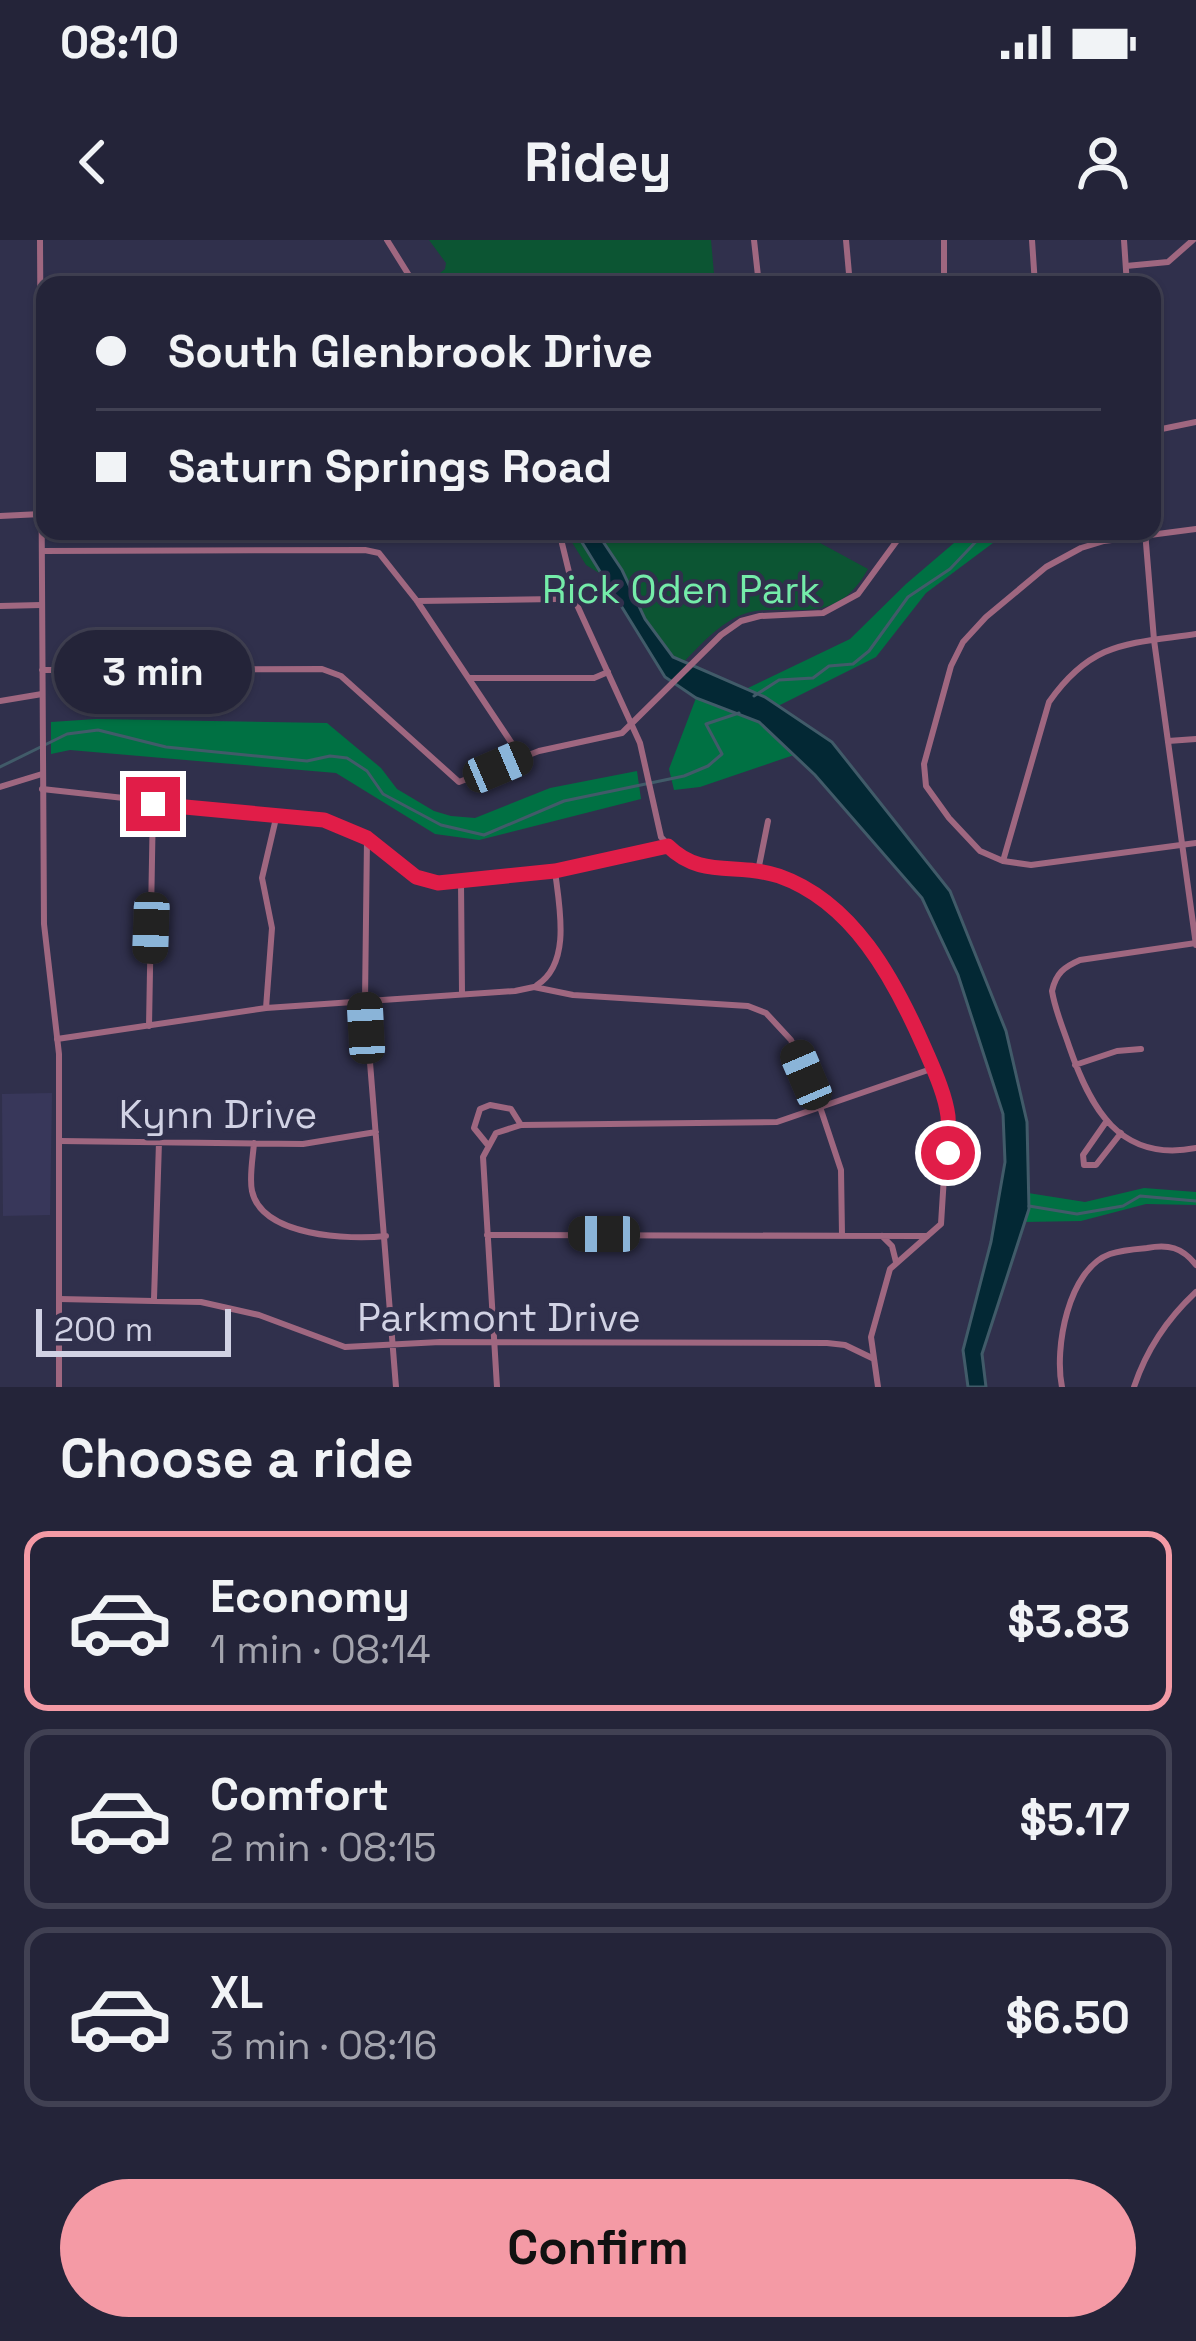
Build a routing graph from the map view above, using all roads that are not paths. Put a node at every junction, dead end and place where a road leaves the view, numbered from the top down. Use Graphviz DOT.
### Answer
graph roads {
  1 [pos="40,240"];
  2 [pos="387,240"];
  3 [pos="754,240"];
  4 [pos="846,240"];
  5 [pos="944,240"];
  6 [pos="1032,240"];
  7 [pos="1124,240"];
  8 [pos="1193,240"];
  9 [pos="1126,266"];
  10 [pos="40,276"];
  11 [pos="410,276"];
  12 [pos="758,276"];
  13 [pos="849,276"];
  14 [pos="944,276"];
  15 [pos="1035,276"];
  16 [pos="1127,276"];
  17 [pos="1196,422"];
  18 [pos="1161,429"];
  19 [pos="36,514"];
  20 [pos="0,516"];
  21 [pos="1196,529"];
  22 [pos="1161,532"];
  23 [pos="42,540"];
  24 [pos="561,540"];
  25 [pos="895,540"];
  26 [pos="1109,540"];
  27 [pos="1146,540"];
  28 [pos="42,551"];
  29 [pos="574,593"];
  30 [pos="417,601"];
  31 [pos="41,605"];
  32 [pos="0,606"];
  33 [pos="1196,634"];
  34 [pos="1154,640"];
  35 [pos="42,670"];
  36 [pos="608,672"];
  37 [pos="469,678"];
  38 [pos="42,694"];
  39 [pos="0,700"];
  40 [pos="632,725"];
  41 [pos="1196,739"];
  42 [pos="1168,741"];
  43 [pos="521,757"];
  44 [pos="42,774"];
  45 [pos="0,787"];
  46 [pos="42,789"];
  47 [pos="153,804"];
  48 [pos="277,814"];
  49 [pos="768,821"];
  50 [pos="367,838"];
  51 [pos="1196,843"];
  52 [pos="1183,845"];
  53 [pos="668,846"];
  54 [pos="1003,861"];
  55 [pos="555,871"];
  56 [pos="758,871"];
  57 [pos="460,883"];
  58 [pos="1196,944"];
  59 [pos="534,987"];
  60 [pos="462,994"];
  61 [pos="365,1000"];
  62 [pos="266,1008"];
  63 [pos="149,1026"];
  64 [pos="57,1039"];
  65 [pos="1141,1049"];
  66 [pos="1075,1064"];
  67 [pos="934,1068"];
  68 [pos="821,1110"];
  69 [pos="1106,1122"];
  70 [pos="521,1125"];
  71 [pos="376,1132"];
  72 [pos="1121,1133"];
  73 [pos="60,1141"];
  74 [pos="159,1142"];
  75 [pos="254,1142"];
  76 [pos="488,1145"];
  77 [pos="1196,1148"];
  78 [pos="487,1235"];
  79 [pos="842,1235"];
  80 [pos="386,1236"];
  81 [pos="882,1236"];
  82 [pos="928,1236"];
  83 [pos="896,1262"];
  84 [pos="1196,1264"];
  85 [pos="1196,1292"];
  86 [pos="59,1299"];
  87 [pos="154,1300"];
  88 [pos="494,1343"];
  89 [pos="393,1346"];
  90 [pos="872,1358"];
  91 [pos="59,1387"];
  92 [pos="396,1387"];
  93 [pos="497,1387"];
  94 [pos="878,1387"];
  95 [pos="1062,1387"];
  96 [pos="1134,1387"];
  1 -- 10 [label="street"];
  2 -- 11 [label="street"];
  3 -- 12 [label="street"];
  4 -- 13 [label="street"];
  5 -- 14 [label="street"];
  6 -- 15 [label="street"];
  7 -- 9 [label="street"];
  8 -- 9 [label="street"];
  9 -- 16 [label="street"];
  17 -- 18 [label="street"];
  19 -- 20 [label="street"];
  21 -- 22 [label="street"];
  23 -- 28 [label="street"];
  24 -- 29 [label="street"];
  25 -- 40 [label="street"];
  26 -- 54 [label="street"];
  27 -- 34 [label="street"];
  28 -- 30 [label="street"];
  28 -- 31 [label="street"];
  29 -- 30 [label="street"];
  29 -- 36 [label="street"];
  30 -- 37 [label="street"];
  31 -- 32 [label="street"];
  31 -- 35 [label="street"];
  33 -- 34 [label="street"];
  34 -- 42 [label="street"];
  34 -- 54 [label="street"];
  35 -- 38 [label="street"];
  35 -- 43 [label="street"];
  36 -- 37 [label="street"];
  36 -- 40 [label="street"];
  37 -- 43 [label="street"];
  38 -- 39 [label="street"];
  38 -- 44 [label="street"];
  40 -- 43 [label="street"];
  40 -- 53 [label="street"];
  41 -- 42 [label="street"];
  42 -- 52 [label="street"];
  44 -- 45 [label="street"];
  44 -- 46 [label="street"];
  46 -- 47 [label="street"];
  46 -- 64 [label="street"];
  47 -- 48 [label="street"];
  47 -- 63 [label="street"];
  48 -- 50 [label="street"];
  48 -- 62 [label="street"];
  49 -- 56 [label="street"];
  50 -- 57 [label="street"];
  50 -- 61 [label="street"];
  51 -- 52 [label="street"];
  52 -- 54 [label="street"];
  52 -- 58 [label="street"];
  53 -- 55 [label="street"];
  53 -- 56 [label="street"];
  55 -- 57 [label="street"];
  55 -- 59 [label="street"];
  56 -- 67 [label="street"];
  57 -- 60 [label="street"];
  58 -- 66 [label="street"];
  59 -- 60 [label="street"];
  59 -- 68 [label="street"];
  60 -- 61 [label="street"];
  61 -- 62 [label="street"];
  61 -- 71 [label="street"];
  62 -- 63 [label="street"];
  63 -- 64 [label="street"];
  64 -- 73 [label="street"];
  65 -- 66 [label="street"];
  66 -- 69 [label="street"];
  67 -- 68 [label="street"];
  67 -- 82 [label="street"];
  68 -- 70 [label="street"];
  68 -- 79 [label="street"];
  69 -- 72 [label="street"];
  69 -- 72 [label="street"];
  70 -- 76 [label="street"];
  70 -- 76 [label="street"];
  71 -- 75 [label="street, Kynn Drive"];
  71 -- 80 [label="street"];
  72 -- 77 [label="street"];
  73 -- 74 [label="street, Kynn Drive"];
  73 -- 86 [label="street"];
  74 -- 75 [label="street, Kynn Drive"];
  74 -- 87 [label="street"];
  75 -- 80 [label="street"];
  76 -- 78 [label="street"];
  78 -- 79 [label="street"];
  78 -- 88 [label="street"];
  79 -- 81 [label="street"];
  80 -- 89 [label="street"];
  81 -- 82 [label="street"];
  81 -- 83 [label="street"];
  82 -- 83 [label="street"];
  83 -- 90 [label="street"];
  84 -- 95 [label="street"];
  85 -- 96 [label="street"];
  86 -- 87 [label="street, Parkmont Drive"];
  86 -- 91 [label="street"];
  87 -- 89 [label="street, Parkmont Drive"];
  88 -- 89 [label="street, Parkmont Drive"];
  88 -- 90 [label="street, Parkmont Drive"];
  88 -- 93 [label="street"];
  89 -- 92 [label="street"];
  90 -- 94 [label="street"];
}
